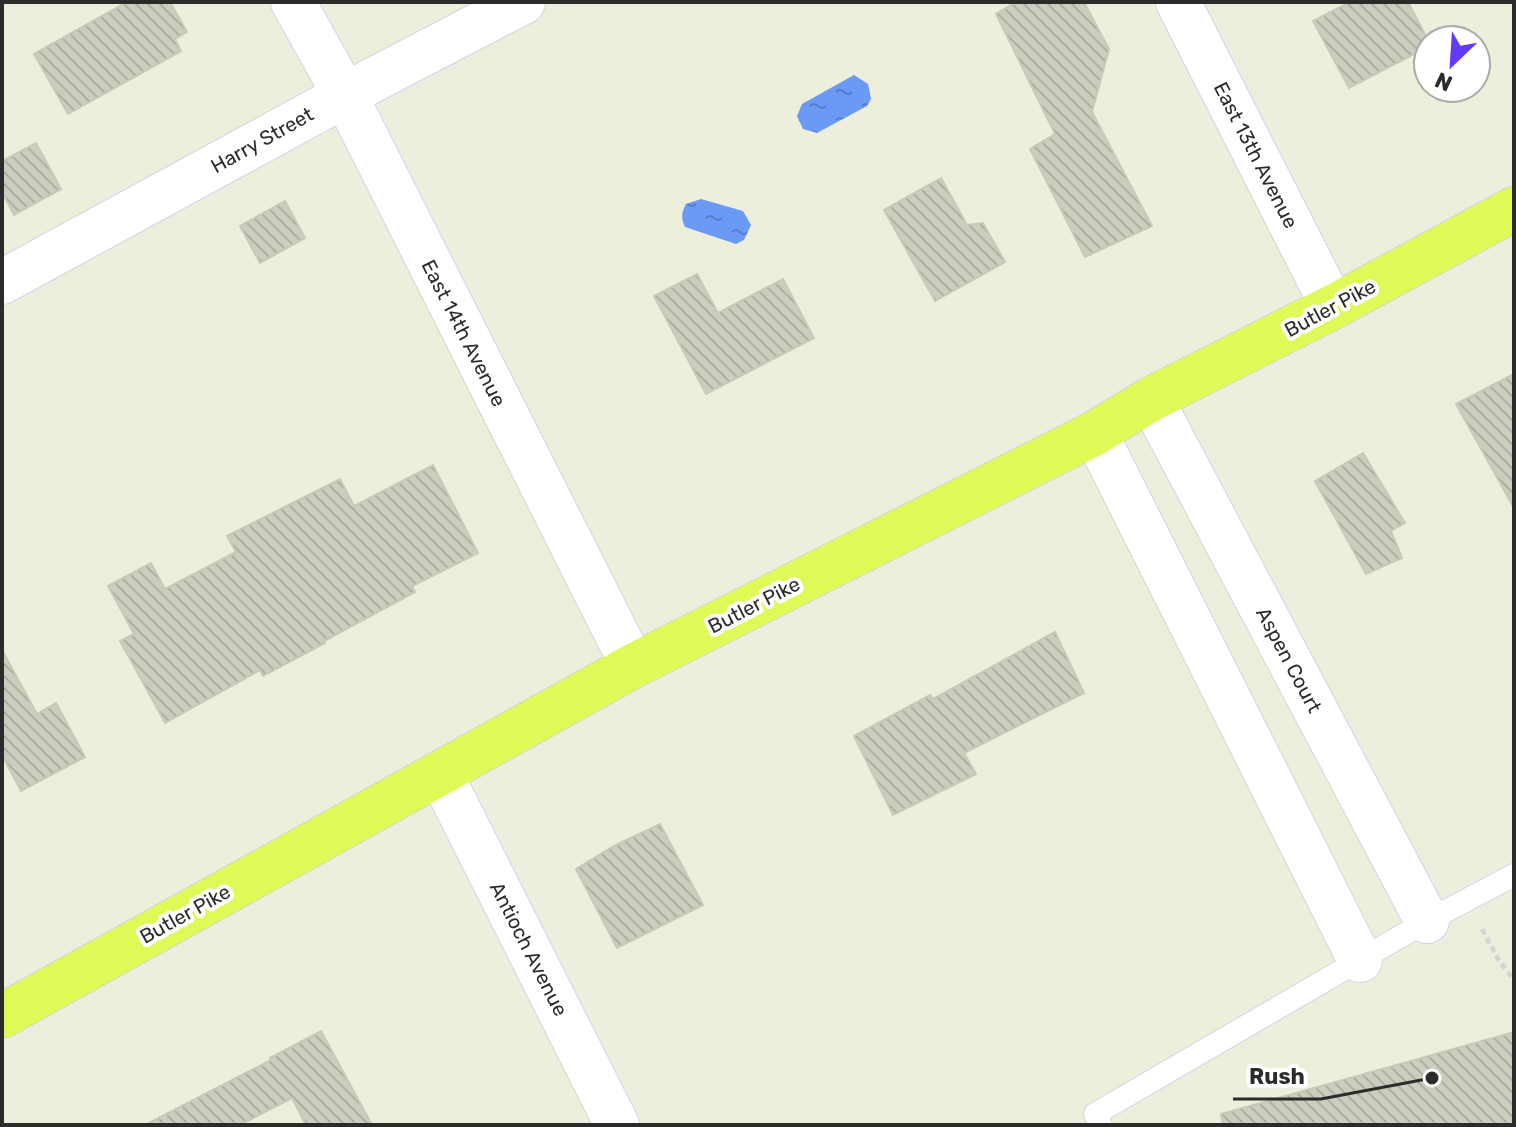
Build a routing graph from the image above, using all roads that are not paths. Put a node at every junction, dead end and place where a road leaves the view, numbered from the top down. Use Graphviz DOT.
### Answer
graph roads {
  1 [pos="293,2"];
  2 [pos="523,2"];
  3 [pos="1178,2"];
  4 [pos="345,95"];
  5 [pos="1514,209"];
  6 [pos="2,282"];
  7 [pos="1333,307"];
  8 [pos="1151,399"];
  9 [pos="1095,433"];
  10 [pos="633,666"];
  11 [pos="440,773"];
  12 [pos="1514,875"];
  13 [pos="1427,921"];
  14 [pos="1360,960"];
  15 [pos="2,1016"];
  16 [pos="617,1125"];
  17 [pos="1101,1125"];
  1 -- 4 [label="street, East 14th Avenue"];
  2 -- 4 [label="street, Harry Street"];
  3 -- 7 [label="street, East 13th Avenue"];
  4 -- 6 [label="street, Harry Street"];
  4 -- 10 [label="street, East 14th Avenue"];
  5 -- 7 [label="main road, Butler Pike"];
  7 -- 8 [label="main road, Butler Pike"];
  8 -- 9 [label="main road, Butler Pike"];
  8 -- 13 [label="street, Aspen Court"];
  9 -- 10 [label="main road, Butler Pike"];
  9 -- 14 [label="street"];
  10 -- 11 [label="main road, Butler Pike"];
  11 -- 15 [label="main road, Butler Pike"];
  11 -- 16 [label="street, Antioch Avenue"];
  12 -- 13 [label="lane"];
  13 -- 14 [label="lane"];
  14 -- 17 [label="lane"];
}
